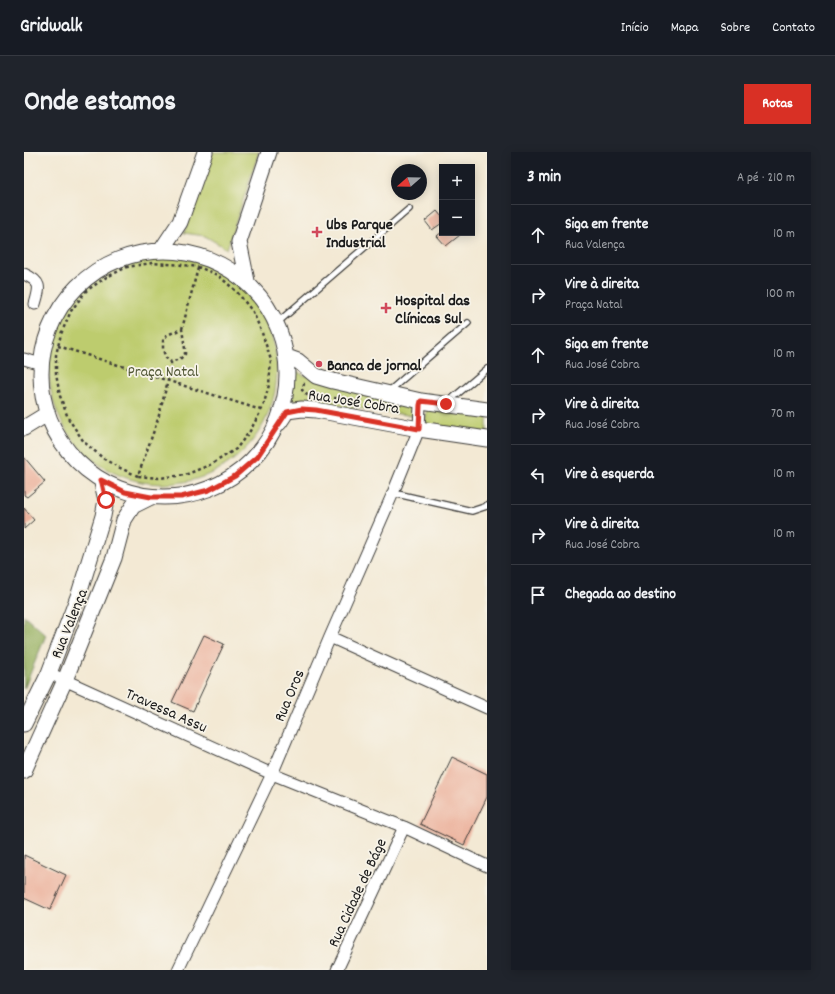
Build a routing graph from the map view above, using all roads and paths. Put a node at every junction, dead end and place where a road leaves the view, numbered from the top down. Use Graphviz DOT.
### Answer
graph roads {
  1 [pos="205,152"];
  2 [pos="269,152"];
  3 [pos="409,208"];
  4 [pos="162,249"];
  5 [pos="198,268"];
  6 [pos="24,274"];
  7 [pos="247,281"];
  8 [pos="35,304"];
  9 [pos="468,323"];
  10 [pos="277,324"];
  11 [pos="182,329"];
  12 [pos="58,346"];
  13 [pos="287,357"];
  14 [pos="24,359"];
  15 [pos="171,362"];
  16 [pos="41,364"];
  17 [pos="487,369"];
  18 [pos="168,381"];
  19 [pos="387,393"];
  20 [pos="421,401"];
  21 [pos="446,404"];
  22 [pos="261,410"];
  23 [pos="487,410"];
  24 [pos="47,414"];
  25 [pos="24,428"];
  26 [pos="419,429"];
  27 [pos="273,433"];
  28 [pos="487,439"];
  29 [pos="138,476"];
  30 [pos="101,480"];
  31 [pos="393,493"];
  32 [pos="151,497"];
  33 [pos="487,505"];
  34 [pos="330,637"];
  35 [pos="49,673"];
  36 [pos="65,680"];
  37 [pos="487,708"];
  38 [pos="24,724"];
  39 [pos="24,771"];
  40 [pos="272,774"];
  41 [pos="404,827"];
  42 [pos="487,866"];
  43 [pos="178,970"];
  44 [pos="337,970"];
  1 -- 4 [label="street"];
  2 -- 7 [label="street"];
  3 -- 10 [label="lane"];
  4 -- 7 [label="street"];
  4 -- 16 [label="street"];
  5 -- 11 [label="path"];
  5 -- 12 [label="path"];
  5 -- 22 [label="path"];
  6 -- 8 [label="street"];
  7 -- 10 [label="street"];
  9 -- 19 [label="lane"];
  10 -- 13 [label="street"];
  11 -- 15 [label="path"];
  11 -- 15 [label="path"];
  12 -- 18 [label="path"];
  12 -- 29 [label="path"];
  13 -- 19 [label="street, Rua José Cobra"];
  13 -- 27 [label="street"];
  14 -- 16 [label="street"];
  15 -- 18 [label="path"];
  16 -- 24 [label="street"];
  17 -- 21 [label="lane"];
  18 -- 22 [label="path"];
  18 -- 29 [label="path"];
  19 -- 20 [label="street, Rua José Cobra"];
  20 -- 21 [label="street, Rua José Cobra"];
  20 -- 26 [label="street, Rua Oros"];
  21 -- 23 [label="street, Rua José Cobra"];
  22 -- 29 [label="path"];
  24 -- 25 [label="street"];
  24 -- 30 [label="street"];
  26 -- 27 [label="street, Rua José Cobra"];
  26 -- 28 [label="street, Rua José Cobra"];
  26 -- 31 [label="street, Rua Oros"];
  27 -- 32 [label="street"];
  30 -- 32 [label="street"];
  30 -- 35 [label="street, Rua Valença"];
  31 -- 33 [label="lane"];
  31 -- 34 [label="street, Rua Oros"];
  32 -- 36 [label="street, Rua Valença"];
  34 -- 37 [label="street"];
  34 -- 40 [label="street, Rua Oros"];
  35 -- 36 [label="street, Travessa Assu"];
  35 -- 38 [label="street, Rua Valença"];
  36 -- 39 [label="street, Rua Valença"];
  36 -- 40 [label="street, Travessa Assu"];
  40 -- 41 [label="street, Travessa Assu"];
  40 -- 43 [label="street, Rua Oros"];
  41 -- 42 [label="street, Travessa Assu"];
  41 -- 44 [label="street, Rua Cidade de Báge"];
}
